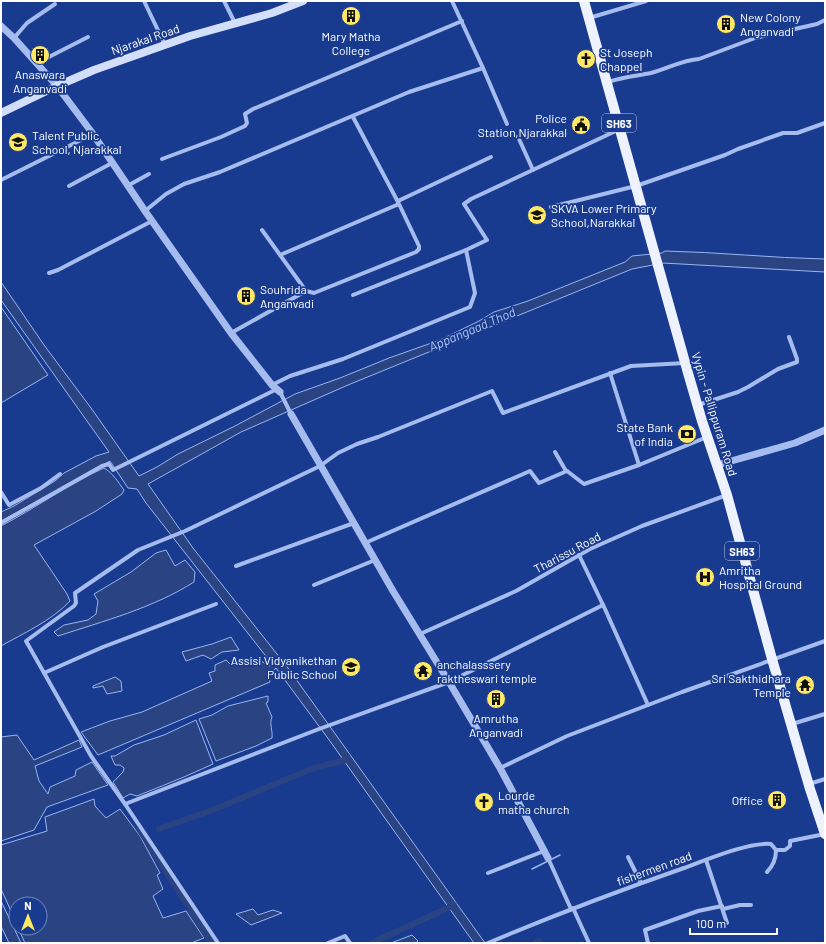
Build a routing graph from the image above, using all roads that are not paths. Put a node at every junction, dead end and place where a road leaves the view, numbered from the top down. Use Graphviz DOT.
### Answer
graph roads {
  1 [pos="144,1"];
  2 [pos="224,1"];
  3 [pos="303,1"];
  4 [pos="452,1"];
  5 [pos="584,1"];
  6 [pos="646,1"];
  7 [pos="55,4"];
  8 [pos="589,18"];
  9 [pos="825,20"];
  10 [pos="462,21"];
  11 [pos="235,23"];
  12 [pos="1,26"];
  13 [pos="88,37"];
  14 [pos="14,38"];
  15 [pos="165,45"];
  16 [pos="36,64"];
  17 [pos="483,68"];
  18 [pos="607,82"];
  19 [pos="57,86"];
  20 [pos="1,113"];
  21 [pos="353,117"];
  22 [pos="825,123"];
  23 [pos="507,124"];
  24 [pos="620,129"];
  25 [pos="93,134"];
  26 [pos="519,139"];
  27 [pos="491,156"];
  28 [pos="162,159"];
  29 [pos="112,163"];
  30 [pos="533,170"];
  31 [pos="149,174"];
  32 [pos="1,180"];
  33 [pos="129,185"];
  34 [pos="69,186"];
  35 [pos="636,186"];
  36 [pos="398,203"];
  37 [pos="551,207"];
  38 [pos="145,211"];
  39 [pos="152,221"];
  40 [pos="262,230"];
  41 [pos="466,250"];
  42 [pos="280,255"];
  43 [pos="50,273"];
  44 [pos="306,291"];
  45 [pos="353,295"];
  46 [pos="231,333"];
  47 [pos="789,337"];
  48 [pos="686,364"];
  49 [pos="610,373"];
  50 [pos="276,389"];
  51 [pos="698,405"];
  52 [pos="291,414"];
  53 [pos="825,430"];
  54 [pos="707,437"];
  55 [pos="555,452"];
  56 [pos="639,465"];
  57 [pos="717,465"];
  58 [pos="320,466"];
  59 [pos="567,471"];
  60 [pos="60,474"];
  61 [pos="1,492"];
  62 [pos="727,495"];
  63 [pos="1,523"];
  64 [pos="354,523"];
  65 [pos="365,543"];
  66 [pos="579,555"];
  67 [pos="375,560"];
  68 [pos="236,566"];
  69 [pos="314,585"];
  70 [pos="216,604"];
  71 [pos="603,605"];
  72 [pos="420,634"];
  73 [pos="825,641"];
  74 [pos="772,659"];
  75 [pos="44,673"];
  76 [pos="449,682"];
  77 [pos="648,705"];
  78 [pos="825,714"];
  79 [pos="791,724"];
  80 [pos="500,768"];
  81 [pos="825,780"];
  82 [pos="808,784"];
  83 [pos="126,804"];
  84 [pos="825,834"];
  85 [pos="776,850"];
  86 [pos="544,851"];
  87 [pos="628,857"];
  88 [pos="550,860"];
  89 [pos="706,860"];
  90 [pos="768,872"];
  91 [pos="488,873"];
  92 [pos="642,883"];
  93 [pos="752,905"];
  94 [pos="572,908"];
  95 [pos="723,908"];
  96 [pos="727,923"];
  97 [pos="218,943"];
  98 [pos="328,943"];
  99 [pos="350,943"];
  100 [pos="488,943"];
  101 [pos="589,943"];
  102 [pos="648,943"];
  1 -- 15 [label="street"];
  2 -- 11 [label="street"];
  3 -- 11 [label="main road, Njarakal Road"];
  4 -- 10 [label="street"];
  5 -- 8 [label="main road, Vypin - Pallippuram Road / SH63"];
  6 -- 8 [label="street"];
  7 -- 14 [label="street"];
  8 -- 18 [label="main road, Vypin - Pallippuram Road / SH63"];
  9 -- 18 [label="street"];
  10 -- 17 [label="street"];
  10 -- 28 [label="street"];
  11 -- 15 [label="main road, Njarakal Road"];
  12 -- 14 [label="street"];
  13 -- 16 [label="street"];
  14 -- 16 [label="street"];
  15 -- 19 [label="main road, Njarakal Road"];
  16 -- 19 [label="street"];
  17 -- 21 [label="street"];
  17 -- 23 [label="street"];
  18 -- 24 [label="main road, Vypin - Pallippuram Road / SH63"];
  19 -- 20 [label="main road, Njarakal Road"];
  19 -- 25 [label="street"];
  21 -- 36 [label="street"];
  21 -- 38 [label="street"];
  22 -- 35 [label="street"];
  24 -- 30 [label="street"];
  24 -- 35 [label="main road, Vypin - Pallippuram Road / SH63"];
  25 -- 29 [label="street"];
  25 -- 32 [label="street"];
  26 -- 30 [label="street"];
  27 -- 36 [label="street"];
  29 -- 33 [label="street"];
  29 -- 34 [label="street"];
  30 -- 41 [label="street"];
  31 -- 33 [label="street"];
  33 -- 38 [label="street"];
  35 -- 37 [label="street"];
  35 -- 48 [label="main road, Vypin - Pallippuram Road / SH63"];
  36 -- 42 [label="street"];
  36 -- 44 [label="street"];
  38 -- 39 [label="street"];
  39 -- 43 [label="street"];
  39 -- 46 [label="street"];
  40 -- 42 [label="street"];
  41 -- 45 [label="street"];
  41 -- 50 [label="street"];
  42 -- 44 [label="street"];
  44 -- 46 [label="street"];
  46 -- 50 [label="street"];
  47 -- 51 [label="street"];
  48 -- 49 [label="street"];
  48 -- 51 [label="main road, Vypin - Pallippuram Road / SH63"];
  49 -- 56 [label="street"];
  49 -- 58 [label="street"];
  50 -- 52 [label="street"];
  50 -- 63 [label="street"];
  51 -- 54 [label="main road, Vypin - Pallippuram Road / SH63"];
  52 -- 58 [label="street"];
  53 -- 57 [label="street"];
  54 -- 56 [label="street"];
  54 -- 57 [label="main road, Vypin - Pallippuram Road / SH63"];
  55 -- 59 [label="street"];
  56 -- 59 [label="street"];
  57 -- 62 [label="main road, Vypin - Pallippuram Road / SH63"];
  58 -- 64 [label="street"];
  58 -- 75 [label="street"];
  59 -- 65 [label="street"];
  60 -- 61 [label="street"];
  62 -- 66 [label="street, Tharissu Road"];
  62 -- 74 [label="main road, Vypin - Pallippuram Road / SH63"];
  64 -- 65 [label="street"];
  64 -- 68 [label="street"];
  65 -- 67 [label="street"];
  66 -- 71 [label="street"];
  66 -- 72 [label="street, Tharissu Road"];
  67 -- 69 [label="street"];
  67 -- 72 [label="street"];
  70 -- 75 [label="street"];
  71 -- 76 [label="street"];
  71 -- 77 [label="street"];
  72 -- 76 [label="street"];
  73 -- 74 [label="street"];
  74 -- 77 [label="street"];
  74 -- 79 [label="main road, Vypin - Pallippuram Road / SH63"];
  75 -- 83 [label="street"];
  76 -- 80 [label="street"];
  76 -- 83 [label="street"];
  77 -- 80 [label="street"];
  78 -- 79 [label="street"];
  79 -- 82 [label="main road, Vypin - Pallippuram Road / SH63"];
  80 -- 86 [label="street"];
  81 -- 82 [label="street"];
  82 -- 84 [label="main road, Vypin - Pallippuram Road / SH63"];
  83 -- 97 [label="street"];
  84 -- 85 [label="street"];
  85 -- 89 [label="street, fishermen road"];
  85 -- 90 [label="street"];
  86 -- 88 [label="street"];
  86 -- 91 [label="street"];
  87 -- 92 [label="street"];
  88 -- 94 [label="street"];
  89 -- 92 [label="street, fishermen road"];
  89 -- 95 [label="street"];
  92 -- 94 [label="street, fishermen road"];
  93 -- 95 [label="street"];
  94 -- 100 [label="street, fishermen road"];
  94 -- 101 [label="street"];
  95 -- 96 [label="street"];
  95 -- 102 [label="street"];
  98 -- 99 [label="street"];
}
